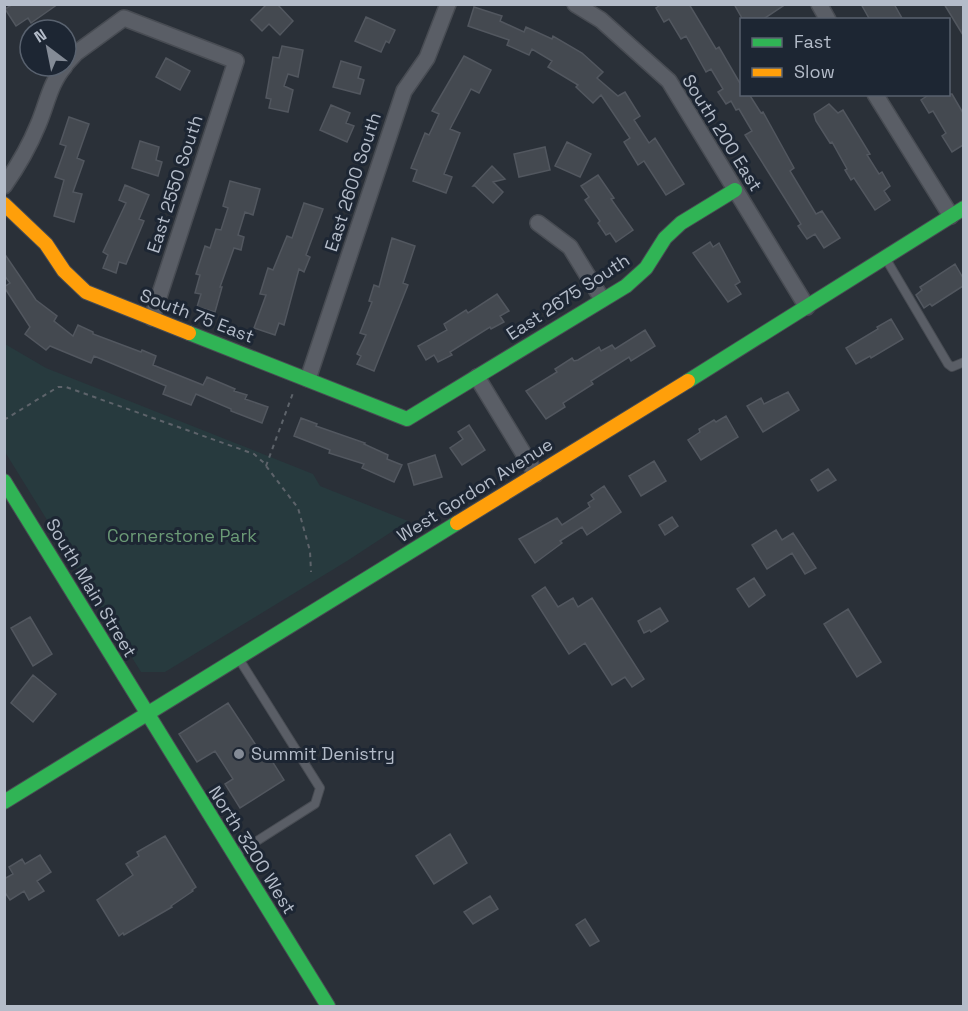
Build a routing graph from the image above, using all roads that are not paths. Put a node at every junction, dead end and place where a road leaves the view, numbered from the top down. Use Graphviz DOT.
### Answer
graph roads {
  1 [pos="448,4"];
  2 [pos="575,4"];
  3 [pos="819,4"];
  4 [pos="827,18"];
  5 [pos="78,52"];
  6 [pos="55,78"];
  7 [pos="876,96"];
  8 [pos="4,186"];
  9 [pos="735,190"];
  10 [pos="4,204"];
  11 [pos="957,212"];
  12 [pos="538,223"];
  13 [pos="885,257"];
  14 [pos="602,299"];
  15 [pos="807,307"];
  16 [pos="152,318"];
  17 [pos="963,362"];
  18 [pos="477,377"];
  19 [pos="308,379"];
  20 [pos="407,419"];
  21 [pos="536,474"];
  22 [pos="4,481"];
  23 [pos="238,657"];
  24 [pos="146,713"];
  25 [pos="4,802"];
  26 [pos="234,855"];
  27 [pos="328,1006"];
  1 -- 19 [label="street, East 2600 South"];
  2 -- 9 [label="street, South 200 East"];
  3 -- 4 [label="street"];
  5 -- 16 [label="street, East 2550 South"];
  6 -- 8 [label="street"];
  7 -- 11 [label="street"];
  9 -- 14 [label="street, East 2675 South"];
  9 -- 15 [label="street, South 200 East"];
  10 -- 16 [label="street, South 75 East"];
  11 -- 13 [label="street, West Gordon Avenue"];
  12 -- 14 [label="street"];
  13 -- 15 [label="street, West Gordon Avenue"];
  13 -- 17 [label="lane"];
  14 -- 18 [label="street, East 2675 South"];
  15 -- 21 [label="street, West Gordon Avenue"];
  16 -- 19 [label="street, South 75 East"];
  18 -- 20 [label="street, East 2675 South"];
  18 -- 21 [label="street"];
  19 -- 20 [label="street, South 75 East"];
  21 -- 23 [label="street, West Gordon Avenue"];
  22 -- 24 [label="street, South Main Street"];
  23 -- 24 [label="street, West Gordon Avenue"];
  23 -- 26 [label="lane"];
  24 -- 25 [label="street, West Gordon Avenue"];
  24 -- 26 [label="street, North 3200 West"];
  26 -- 27 [label="street, North 3200 West"];
}
